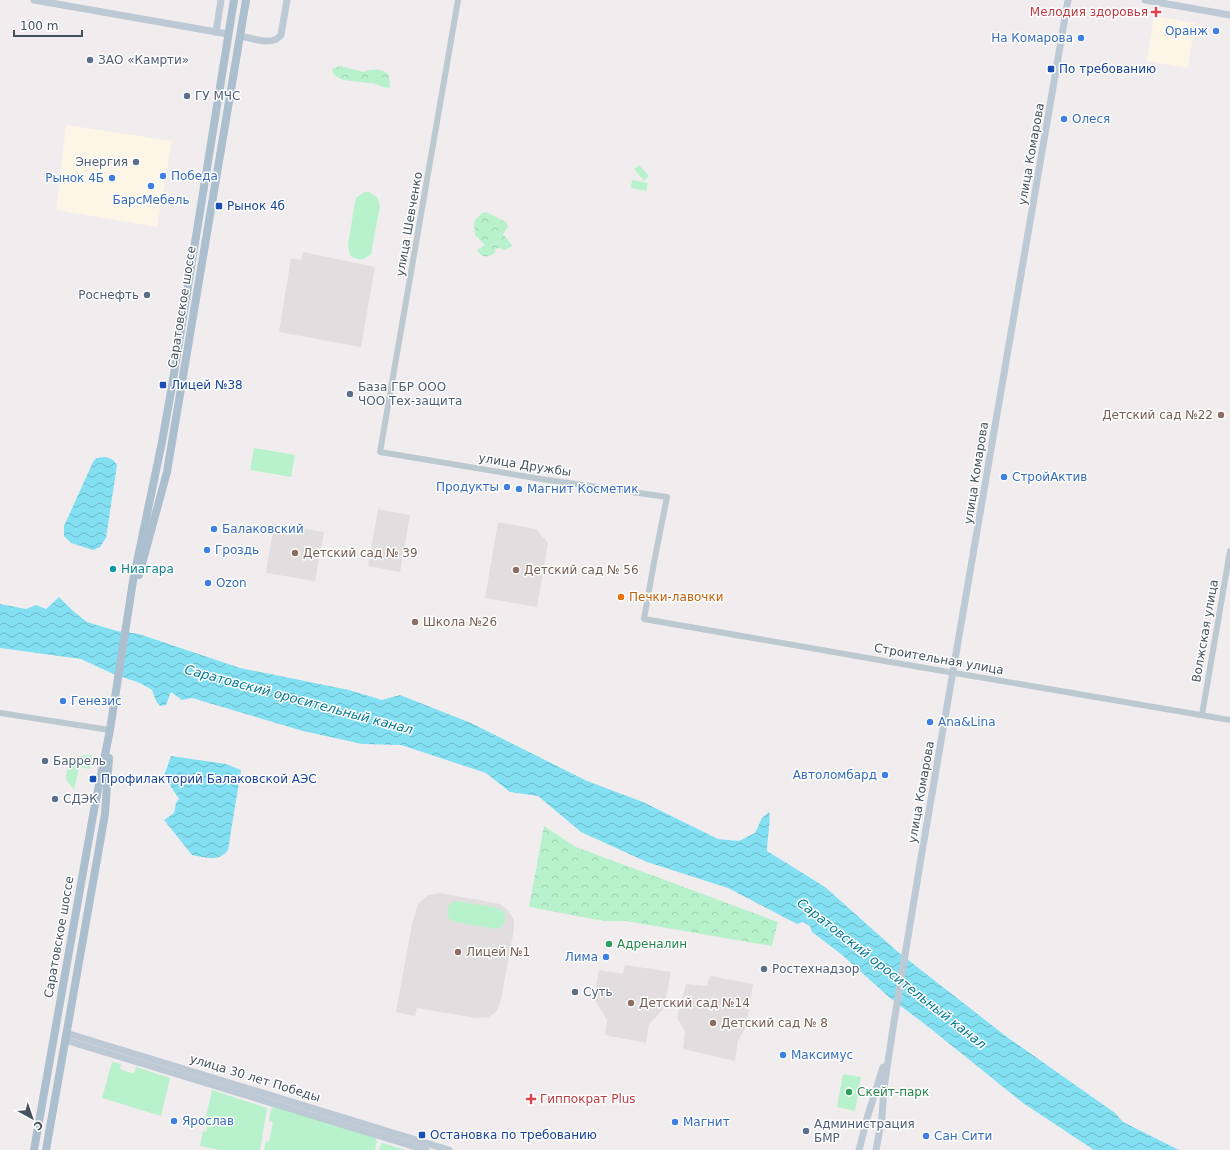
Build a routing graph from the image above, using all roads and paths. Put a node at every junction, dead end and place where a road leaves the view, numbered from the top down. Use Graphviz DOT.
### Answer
graph roads {
  1 [pos="34,0"];
  2 [pos="221,0"];
  3 [pos="234,0"];
  4 [pos="246,0"];
  5 [pos="287,0"];
  6 [pos="458,0"];
  7 [pos="1068,0"];
  8 [pos="1145,0"];
  9 [pos="1230,15"];
  10 [pos="216,32"];
  11 [pos="228,34"];
  12 [pos="240,36"];
  13 [pos="380,452"];
  14 [pos="149,500"];
  15 [pos="158,507"];
  16 [pos="1230,550"];
  17 [pos="128,615"];
  18 [pos="644,619"];
  19 [pos="954,672"];
  20 [pos="0,713"];
  21 [pos="1202,715"];
  22 [pos="1230,720"];
  23 [pos="110,730"];
  24 [pos="105,772"];
  25 [pos="893,1028"];
  26 [pos="54,1034"];
  27 [pos="65,1036"];
  28 [pos="868,1115"];
  29 [pos="882,1117"];
  30 [pos="34,1150"];
  31 [pos="46,1150"];
  32 [pos="426,1150"];
  33 [pos="449,1150"];
  34 [pos="859,1150"];
  35 [pos="876,1150"];
  1 -- 10 [label="main road"];
  2 -- 10 [label="main road"];
  3 -- 11 [label="main road, Саратовское шоссе"];
  4 -- 12 [label="main road, Саратовское шоссе"];
  5 -- 12 [label="main road"];
  6 -- 13 [label="street, улица Шевченко"];
  7 -- 19 [label="main road, улица Комарова"];
  8 -- 9 [label="main road"];
  10 -- 11 [label="main road"];
  11 -- 12 [label="main road"];
  11 -- 14 [label="main road, Саратовское шоссе"];
  12 -- 15 [label="main road, Саратовское шоссе"];
  13 -- 18 [label="street, улица Дружбы"];
  14 -- 15 [label="main road"];
  14 -- 17 [label="main road, Саратовское шоссе"];
  15 -- 17 [label="main road, Саратовское шоссе"];
  16 -- 21 [label="street, Волжская улица"];
  17 -- 23 [label="main road, Саратовское шоссе"];
  18 -- 19 [label="street, Строительная улица"];
  19 -- 21 [label="street, Строительная улица"];
  19 -- 25 [label="main road, улица Комарова"];
  20 -- 23 [label="street"];
  21 -- 22 [label="street, Строительная улица"];
  23 -- 24 [label="main road, Саратовское шоссе"];
  24 -- 26 [label="main road, Саратовское шоссе"];
  24 -- 27 [label="main road, Саратовское шоссе"];
  25 -- 28 [label="main road"];
  25 -- 29 [label="main road"];
  26 -- 27 [label="main road"];
  26 -- 30 [label="main road, Саратовское шоссе"];
  27 -- 31 [label="main road, Саратовское шоссе"];
  27 -- 32 [label="main road"];
  27 -- 33 [label="main road, улица 30 лет Победы"];
  28 -- 29 [label="main road"];
  28 -- 34 [label="main road"];
  29 -- 35 [label="main road"];
}
